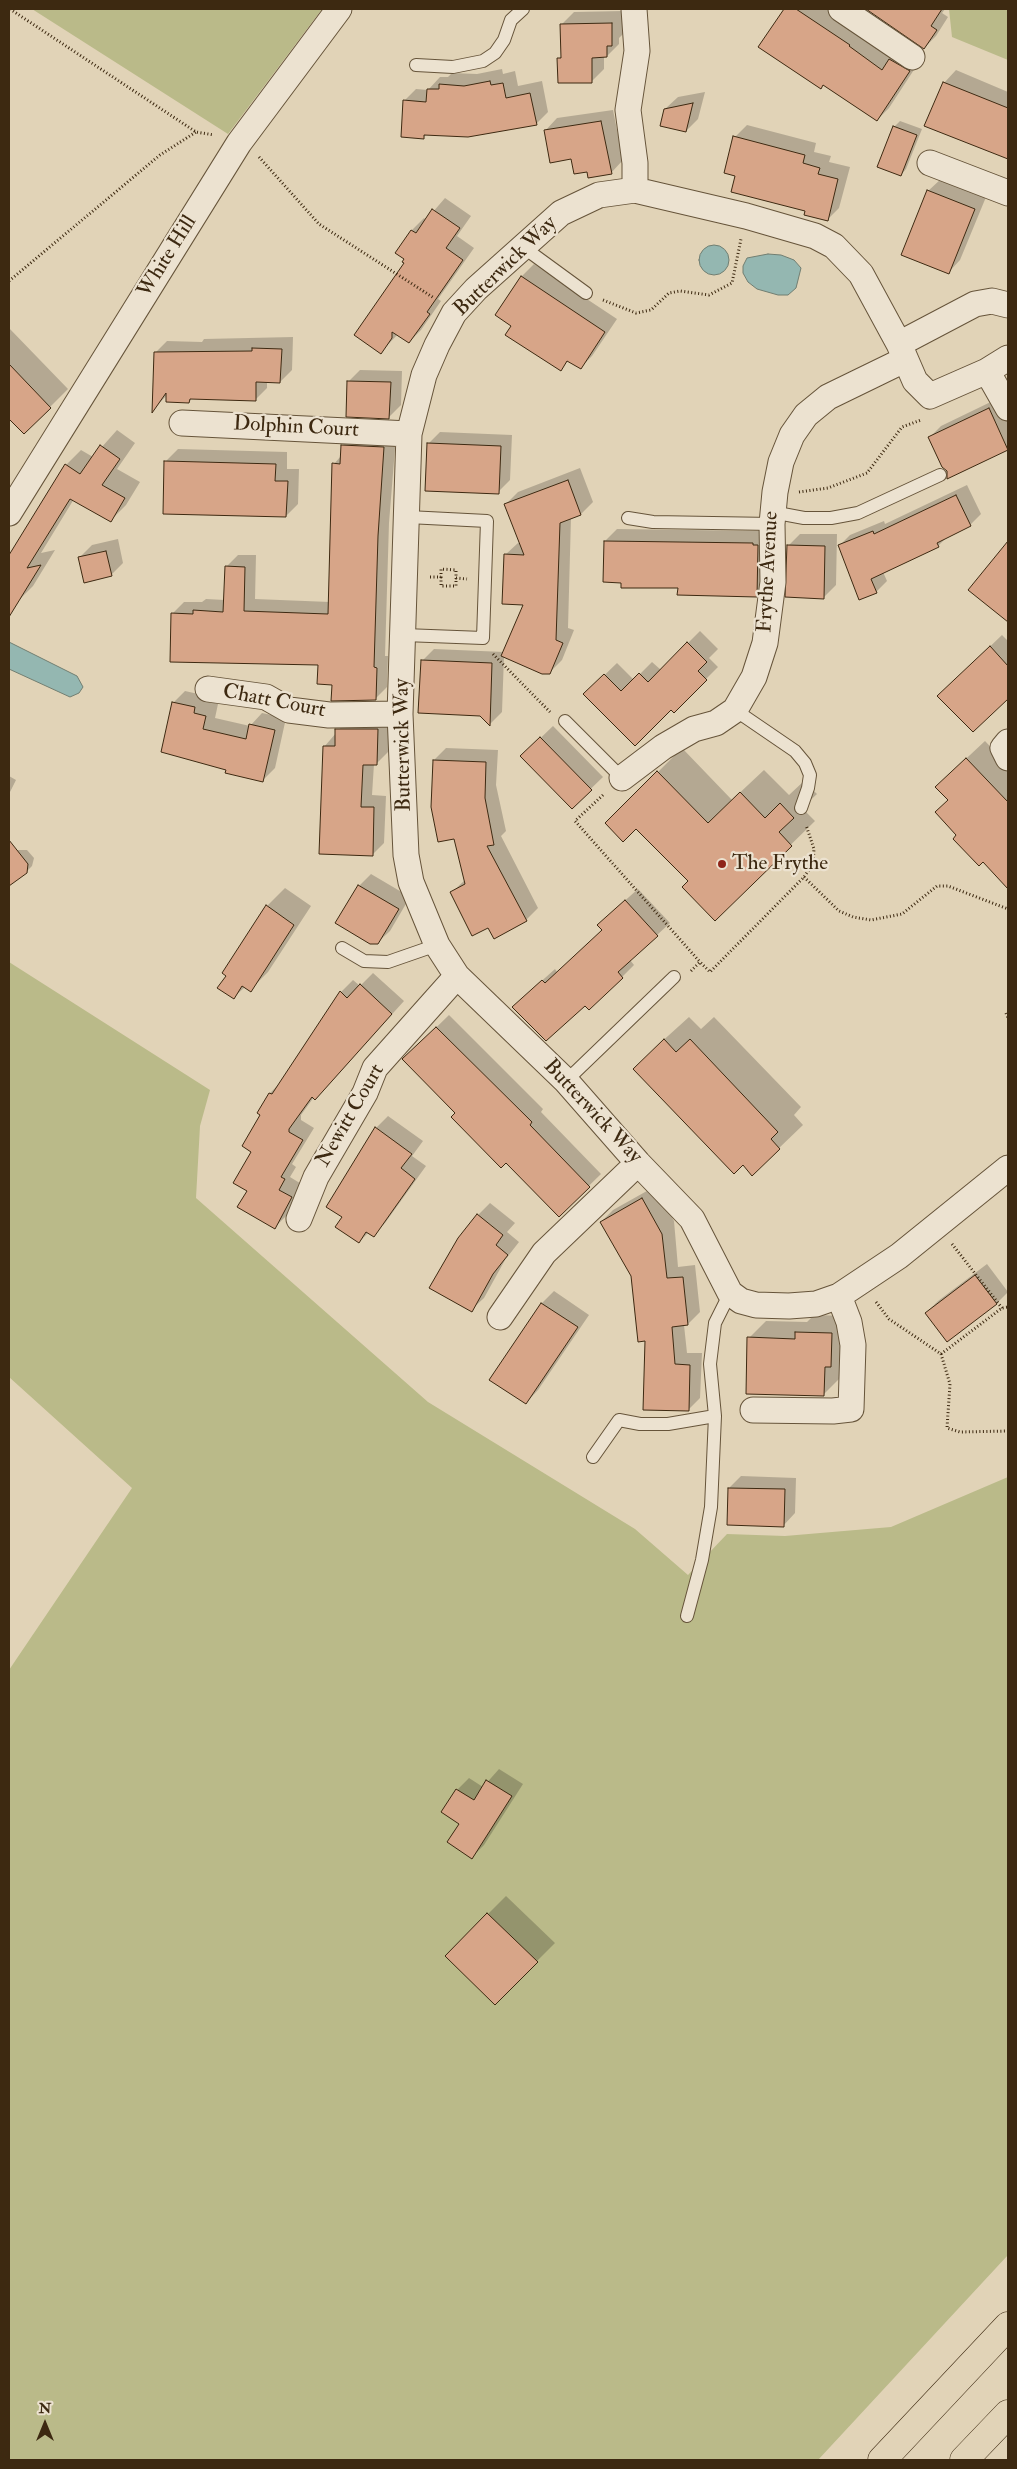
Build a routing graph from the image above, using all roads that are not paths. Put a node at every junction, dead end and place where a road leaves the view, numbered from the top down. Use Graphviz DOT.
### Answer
graph roads {
  1 [pos="339,9"];
  2 [pos="523,9"];
  3 [pos="634,9"];
  4 [pos="841,9"];
  5 [pos="912,57"];
  6 [pos="416,65"];
  7 [pos="930,163"];
  8 [pos="635,190"];
  9 [pos="1008,194"];
  10 [pos="523,247"];
  11 [pos="586,294"];
  12 [pos="1008,305"];
  13 [pos="902,352"];
  14 [pos="1008,358"];
  15 [pos="987,370"];
  16 [pos="1008,408"];
  17 [pos="182,423"];
  18 [pos="409,434"];
  19 [pos="940,475"];
  20 [pos="773,509"];
  21 [pos="9,513"];
  22 [pos="408,517"];
  23 [pos="628,518"];
  24 [pos="404,635"];
  25 [pos="208,689"];
  26 [pos="735,710"];
  27 [pos="400,714"];
  28 [pos="564,720"];
  29 [pos="1008,742"];
  30 [pos="1008,758"];
  31 [pos="622,778"];
  32 [pos="801,808"];
  33 [pos="437,945"];
  34 [pos="342,948"];
  35 [pos="457,976"];
  36 [pos="674,978"];
  37 [pos="566,1081"];
  38 [pos="638,1163"];
  39 [pos="1008,1168"];
  40 [pos="299,1219"];
  41 [pos="730,1293"];
  42 [pos="839,1296"];
  43 [pos="500,1316"];
  44 [pos="753,1410"];
  45 [pos="715,1416"];
  46 [pos="593,1458"];
  47 [pos="687,1616"];
  48 [pos="1008,2326"];
  49 [pos="1008,2414"];
  50 [pos="882,2460"];
  51 [pos="964,2460"];
  1 -- 21 [label="street, White Hill"];
  2 -- 6 [label="lane"];
  3 -- 8 [label="street"];
  4 -- 5 [label="street"];
  7 -- 9 [label="street"];
  8 -- 10 [label="street, Butterwick Way"];
  8 -- 13 [label="street, Butterwick Way"];
  10 -- 11 [label="lane"];
  10 -- 18 [label="street, Butterwick Way"];
  12 -- 13 [label="street, Frythe Avenue"];
  13 -- 15 [label="street, Butterwick Way"];
  13 -- 20 [label="street, Frythe Avenue"];
  14 -- 15 [label="street"];
  15 -- 16 [label="street"];
  17 -- 18 [label="street, Dolphin Court"];
  18 -- 22 [label="street, Butterwick Way"];
  19 -- 20 [label="lane"];
  20 -- 23 [label="lane"];
  20 -- 26 [label="street, Frythe Avenue"];
  22 -- 24 [label="street, Butterwick Way"];
  22 -- 24 [label="lane"];
  24 -- 27 [label="street, Butterwick Way"];
  25 -- 27 [label="street, Chatt Court"];
  26 -- 31 [label="street, Frythe Avenue"];
  26 -- 32 [label="lane"];
  27 -- 33 [label="street, Butterwick Way"];
  28 -- 31 [label="lane"];
  29 -- 30 [label="street"];
  33 -- 34 [label="lane"];
  33 -- 35 [label="street, Butterwick Way"];
  35 -- 37 [label="street, Butterwick Way"];
  35 -- 40 [label="street, Newitt Court"];
  36 -- 37 [label="lane"];
  37 -- 38 [label="street, Butterwick Way"];
  38 -- 41 [label="street, Butterwick Way"];
  38 -- 43 [label="street"];
  39 -- 42 [label="street"];
  41 -- 42 [label="street"];
  41 -- 45 [label="lane"];
  42 -- 44 [label="street"];
  45 -- 46 [label="lane"];
  45 -- 47 [label="lane"];
  48 -- 50 [label="highway"];
  49 -- 51 [label="highway"];
}
